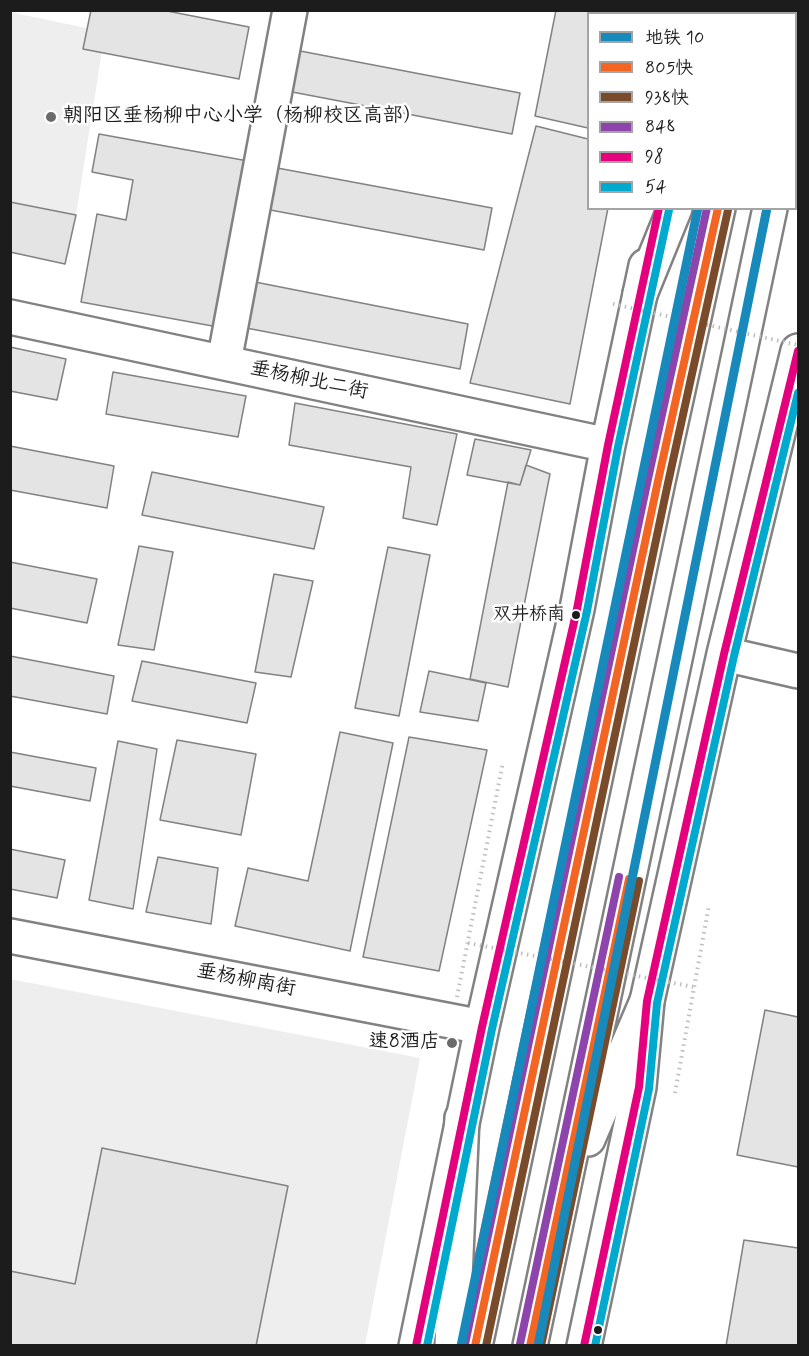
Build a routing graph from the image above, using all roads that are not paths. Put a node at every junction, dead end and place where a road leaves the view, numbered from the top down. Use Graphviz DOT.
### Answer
graph roads {
  1 [pos="290,10"];
  2 [pos="658,210"];
  3 [pos="674,210"];
  4 [pos="718,210"];
  5 [pos="770,210"];
  6 [pos="627,299"];
  7 [pos="10,317"];
  8 [pos="798,351"];
  9 [pos="224,362"];
  10 [pos="608,445"];
  11 [pos="724,654"];
  12 [pos="798,671"];
  13 [pos="10,936"];
  14 [pos="647,1001"];
  15 [pos="482,1027"];
  16 [pos="462,1118"];
  17 [pos="560,1207"];
  18 [pos="416,1346"];
  19 [pos="452,1346"];
  20 [pos="475,1346"];
  21 [pos="530,1346"];
  22 [pos="584,1346"];
  1 -- 9 [label="main road"];
  2 -- 6 [label="main road"];
  3 -- 6 [label="main road"];
  4 -- 20 [label="main road"];
  5 -- 17 [label="main road"];
  6 -- 10 [label="main road"];
  7 -- 9 [label="main road, 垂杨柳北二街"];
  8 -- 11 [label="main road"];
  9 -- 10 [label="main road, 垂杨柳北二街"];
  10 -- 15 [label="main road"];
  11 -- 12 [label="main road"];
  11 -- 14 [label="main road"];
  13 -- 15 [label="main road, 垂杨柳南街"];
  14 -- 17 [label="main road"];
  14 -- 22 [label="main road"];
  15 -- 16 [label="main road"];
  16 -- 18 [label="main road"];
  16 -- 19 [label="main road"];
  17 -- 21 [label="main road"];
}
